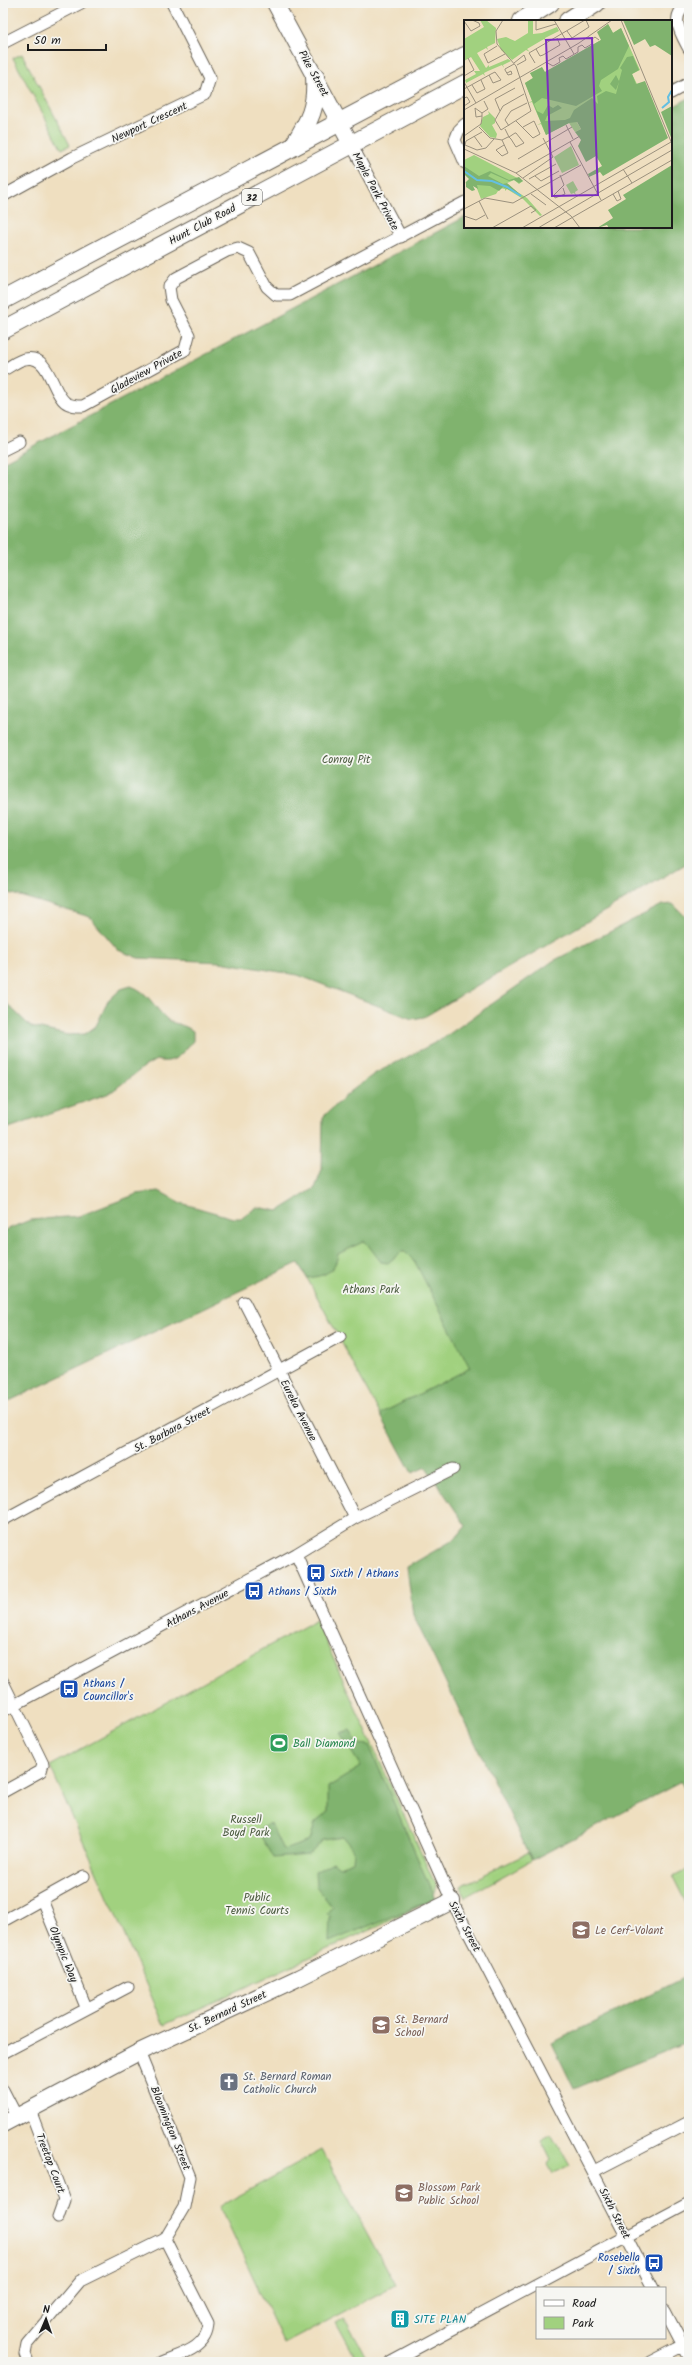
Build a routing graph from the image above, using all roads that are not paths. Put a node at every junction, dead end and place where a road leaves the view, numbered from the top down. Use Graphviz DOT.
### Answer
graph roads {
  1 [pos="81,3"];
  2 [pos="172,3"];
  3 [pos="275,3"];
  4 [pos="550,3"];
  5 [pos="596,3"];
  6 [pos="689,4"];
  7 [pos="524,20"];
  8 [pos="570,20"];
  9 [pos="3,43"];
  10 [pos="689,49"];
  11 [pos="464,57"];
  12 [pos="315,76"];
  13 [pos="689,83"];
  14 [pos="464,85"];
  15 [pos="672,92"];
  16 [pos="341,123"];
  17 [pos="464,125"];
  18 [pos="351,144"];
  19 [pos="294,146"];
  20 [pos="464,161"];
  21 [pos="3,196"];
  22 [pos="464,203"];
  23 [pos="401,237"];
  24 [pos="3,300"];
  25 [pos="3,330"];
  26 [pos="3,370"];
  27 [pos="19,442"];
  28 [pos="3,450"];
  29 [pos="244,1302"];
  30 [pos="340,1337"];
  31 [pos="280,1371"];
  32 [pos="453,1469"];
  33 [pos="355,1518"];
  34 [pos="3,1520"];
  35 [pos="296,1554"];
  36 [pos="3,1682"];
  37 [pos="15,1704"];
  38 [pos="3,1711"];
  39 [pos="3,1792"];
  40 [pos="84,1876"];
  41 [pos="42,1900"];
  42 [pos="452,1901"];
  43 [pos="3,1921"];
  44 [pos="128,1988"];
  45 [pos="86,2008"];
  46 [pos="139,2052"];
  47 [pos="3,2053"];
  48 [pos="3,2090"];
  49 [pos="12,2117"];
  50 [pos="689,2122"];
  51 [pos="594,2171"];
  52 [pos="689,2203"];
  53 [pos="58,2217"];
  54 [pos="626,2235"];
  55 [pos="165,2239"];
  56 [pos="652,2287"];
  57 [pos="666,2313"];
  58 [pos="686,2344"];
  59 [pos="689,2357"];
  60 [pos="28,2362"];
  61 [pos="161,2362"];
  62 [pos="391,2362"];
  63 [pos="651,2362"];
  1 -- 9 [label="street"];
  2 -- 21 [label="street, Newport Crescent"];
  3 -- 12 [label="street, Pike Street"];
  4 -- 7 [label="main road"];
  5 -- 8 [label="main road"];
  6 -- 10 [label="street"];
  11 -- 16 [label="main road, 32"];
  12 -- 16 [label="street, Pike Street"];
  12 -- 19 [label="main road"];
  13 -- 15 [label="street"];
  14 -- 18 [label="main road, Hunt Club Road / 32"];
  16 -- 18 [label="street, Pike Street"];
  16 -- 19 [label="main road, 32"];
  17 -- 20 [label="street"];
  18 -- 23 [label="street, Maple Park Private"];
  18 -- 25 [label="main road, Hunt Club Road / 32"];
  19 -- 24 [label="main road, 32"];
  22 -- 23 [label="street, Gladeview Private"];
  23 -- 26 [label="street, Gladeview Private"];
  27 -- 28 [label="street"];
  29 -- 31 [label="street, Eureka Avenue"];
  30 -- 31 [label="street, St. Barbara Street"];
  31 -- 33 [label="street, Eureka Avenue"];
  31 -- 34 [label="street, St. Barbara Street"];
  32 -- 33 [label="street, Athans Avenue"];
  33 -- 35 [label="street, Athans Avenue"];
  35 -- 37 [label="street, Athans Avenue"];
  35 -- 42 [label="street, Sixth Street"];
  36 -- 37 [label="street"];
  37 -- 38 [label="street, Athans Avenue"];
  37 -- 39 [label="street"];
  40 -- 41 [label="street"];
  41 -- 43 [label="street"];
  41 -- 45 [label="street, Olympic Way"];
  42 -- 46 [label="street, St. Bernard Street"];
  42 -- 51 [label="street, Sixth Street"];
  44 -- 45 [label="street"];
  45 -- 47 [label="street"];
  46 -- 49 [label="street, St. Bernard Street"];
  46 -- 55 [label="street, Bloomington Street"];
  48 -- 49 [label="street"];
  49 -- 53 [label="street, Treetop Court"];
  50 -- 51 [label="street"];
  51 -- 54 [label="street, Sixth Street"];
  52 -- 54 [label="street"];
  54 -- 56 [label="street, Sixth Street"];
  54 -- 62 [label="street"];
  55 -- 60 [label="street"];
  55 -- 61 [label="street"];
  57 -- 58 [label="street"];
  58 -- 59 [label="street"];
  58 -- 63 [label="street"];
}
